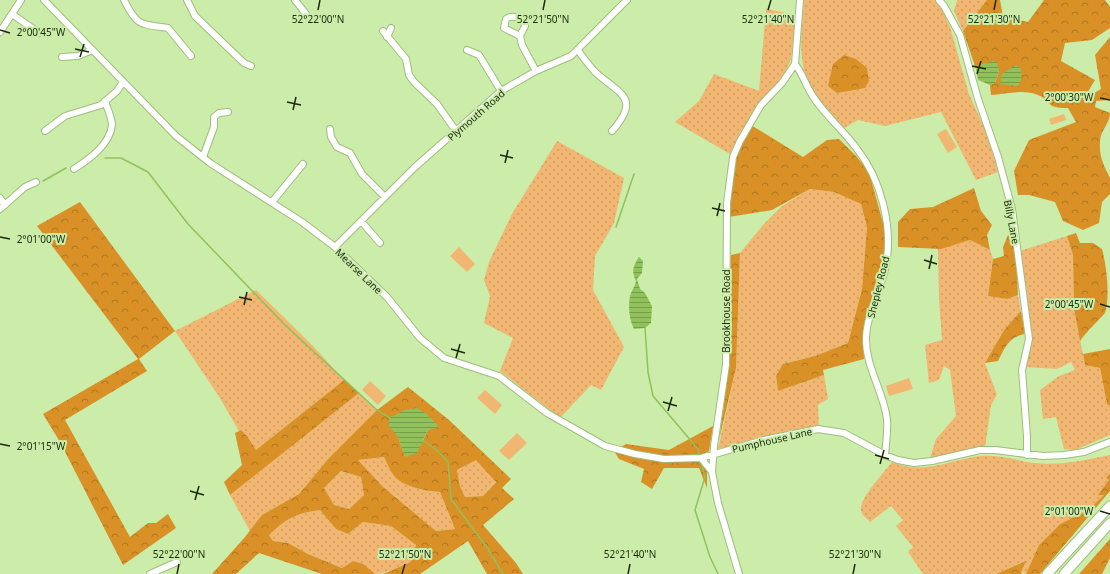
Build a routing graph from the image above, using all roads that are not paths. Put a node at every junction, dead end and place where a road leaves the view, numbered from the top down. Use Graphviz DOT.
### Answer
graph roads {
  1 [pos="22,0"];
  2 [pos="44,0"];
  3 [pos="124,0"];
  4 [pos="187,0"];
  5 [pos="295,0"];
  6 [pos="627,0"];
  7 [pos="800,0"];
  8 [pos="939,0"];
  9 [pos="12,14"];
  10 [pos="306,14"];
  11 [pos="390,28"];
  12 [pos="0,32"];
  13 [pos="39,33"];
  14 [pos="520,36"];
  15 [pos="92,50"];
  16 [pos="467,50"];
  17 [pos="578,50"];
  18 [pos="191,56"];
  19 [pos="58,64"];
  20 [pos="795,64"];
  21 [pos="251,66"];
  22 [pos="536,71"];
  23 [pos="124,82"];
  24 [pos="501,91"];
  25 [pos="105,101"];
  26 [pos="228,112"];
  27 [pos="330,129"];
  28 [pos="456,131"];
  29 [pos="612,131"];
  30 [pos="45,132"];
  31 [pos="203,157"];
  32 [pos="303,164"];
  33 [pos="74,169"];
  34 [pos="36,182"];
  35 [pos="385,197"];
  36 [pos="0,198"];
  37 [pos="272,202"];
  38 [pos="3,207"];
  39 [pos="361,221"];
  40 [pos="380,243"];
  41 [pos="335,247"];
  42 [pos="1110,442"];
  43 [pos="884,455"];
  44 [pos="1027,455"];
  45 [pos="713,456"];
  46 [pos="701,458"];
  47 [pos="712,472"];
  48 [pos="1110,506"];
  49 [pos="1110,522"];
  50 [pos="177,562"];
  51 [pos="150,574"];
  52 [pos="739,574"];
  53 [pos="1048,574"];
  54 [pos="1064,574"];
  1 -- 9 [label="street"];
  2 -- 15 [label="street, Mearse Lane"];
  3 -- 18 [label="street"];
  4 -- 21 [label="street"];
  5 -- 10 [label="street"];
  6 -- 17 [label="street, Plymouth Road"];
  7 -- 20 [label="street"];
  8 -- 44 [label="street, Billy Lane"];
  9 -- 12 [label="street"];
  9 -- 13 [label="street"];
  11 -- 28 [label="street"];
  14 -- 22 [label="street"];
  15 -- 19 [label="street"];
  15 -- 23 [label="street, Mearse Lane"];
  16 -- 24 [label="street"];
  17 -- 22 [label="street, Plymouth Road"];
  17 -- 29 [label="street"];
  20 -- 43 [label="street, Shepley Road"];
  20 -- 45 [label="street, Brookhouse Road"];
  22 -- 24 [label="street, Plymouth Road"];
  23 -- 25 [label="street"];
  23 -- 31 [label="street, Mearse Lane"];
  24 -- 28 [label="street, Plymouth Road"];
  25 -- 30 [label="street"];
  25 -- 33 [label="street"];
  26 -- 31 [label="street"];
  27 -- 35 [label="street"];
  28 -- 35 [label="street, Plymouth Road"];
  31 -- 37 [label="street, Mearse Lane"];
  32 -- 37 [label="street"];
  34 -- 38 [label="street"];
  35 -- 39 [label="street, Plymouth Road"];
  36 -- 38 [label="street"];
  37 -- 41 [label="street, Mearse Lane"];
  39 -- 40 [label="street"];
  39 -- 41 [label="street, Plymouth Road"];
  41 -- 46 [label="street, Mearse Lane"];
  42 -- 44 [label="street, Pumphouse Lane"];
  43 -- 44 [label="street, Pumphouse Lane"];
  43 -- 45 [label="street, Pumphouse Lane"];
  45 -- 46 [label="street, Mearse Lane"];
  45 -- 47 [label="street, Brookhouse Road"];
  46 -- 47 [label="street"];
  47 -- 52 [label="street, Brookhouse Road"];
  48 -- 53 [label="highway"];
  49 -- 54 [label="highway"];
  50 -- 51 [label="street"];
}
